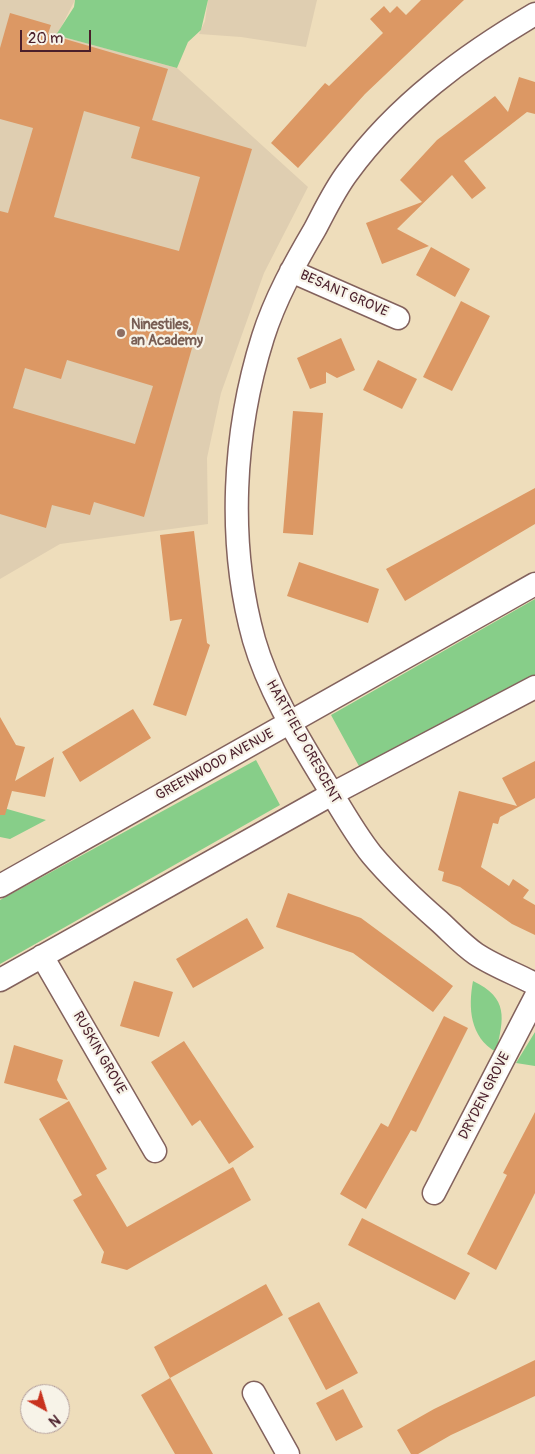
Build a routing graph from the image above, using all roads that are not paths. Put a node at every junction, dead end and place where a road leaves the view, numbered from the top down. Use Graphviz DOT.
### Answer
graph roads {
  1 [pos="535,14"];
  2 [pos="291,271"];
  3 [pos="398,318"];
  4 [pos="535,584"];
  5 [pos="535,687"];
  6 [pos="290,723"];
  7 [pos="332,794"];
  8 [pos="1,883"];
  9 [pos="42,956"];
  10 [pos="0,980"];
  11 [pos="535,984"];
  12 [pos="535,998"];
  13 [pos="155,1150"];
  14 [pos="434,1193"];
  15 [pos="254,1393"];
  16 [pos="288,1454"];
  1 -- 2 [label="street, HARTFIELD CRESCENT"];
  2 -- 3 [label="street, BESANT GROVE"];
  2 -- 6 [label="street, HARTFIELD CRESCENT"];
  4 -- 6 [label="street, GREENWOOD AVENUE"];
  5 -- 7 [label="street"];
  6 -- 7 [label="street, HARTFIELD CRESCENT"];
  6 -- 8 [label="street, GREENWOOD AVENUE"];
  7 -- 9 [label="street"];
  7 -- 11 [label="street, HARTFIELD CRESCENT"];
  9 -- 10 [label="street"];
  9 -- 13 [label="street, RUSKIN GROVE"];
  12 -- 14 [label="street, DRYDEN GROVE"];
  15 -- 16 [label="street"];
}
